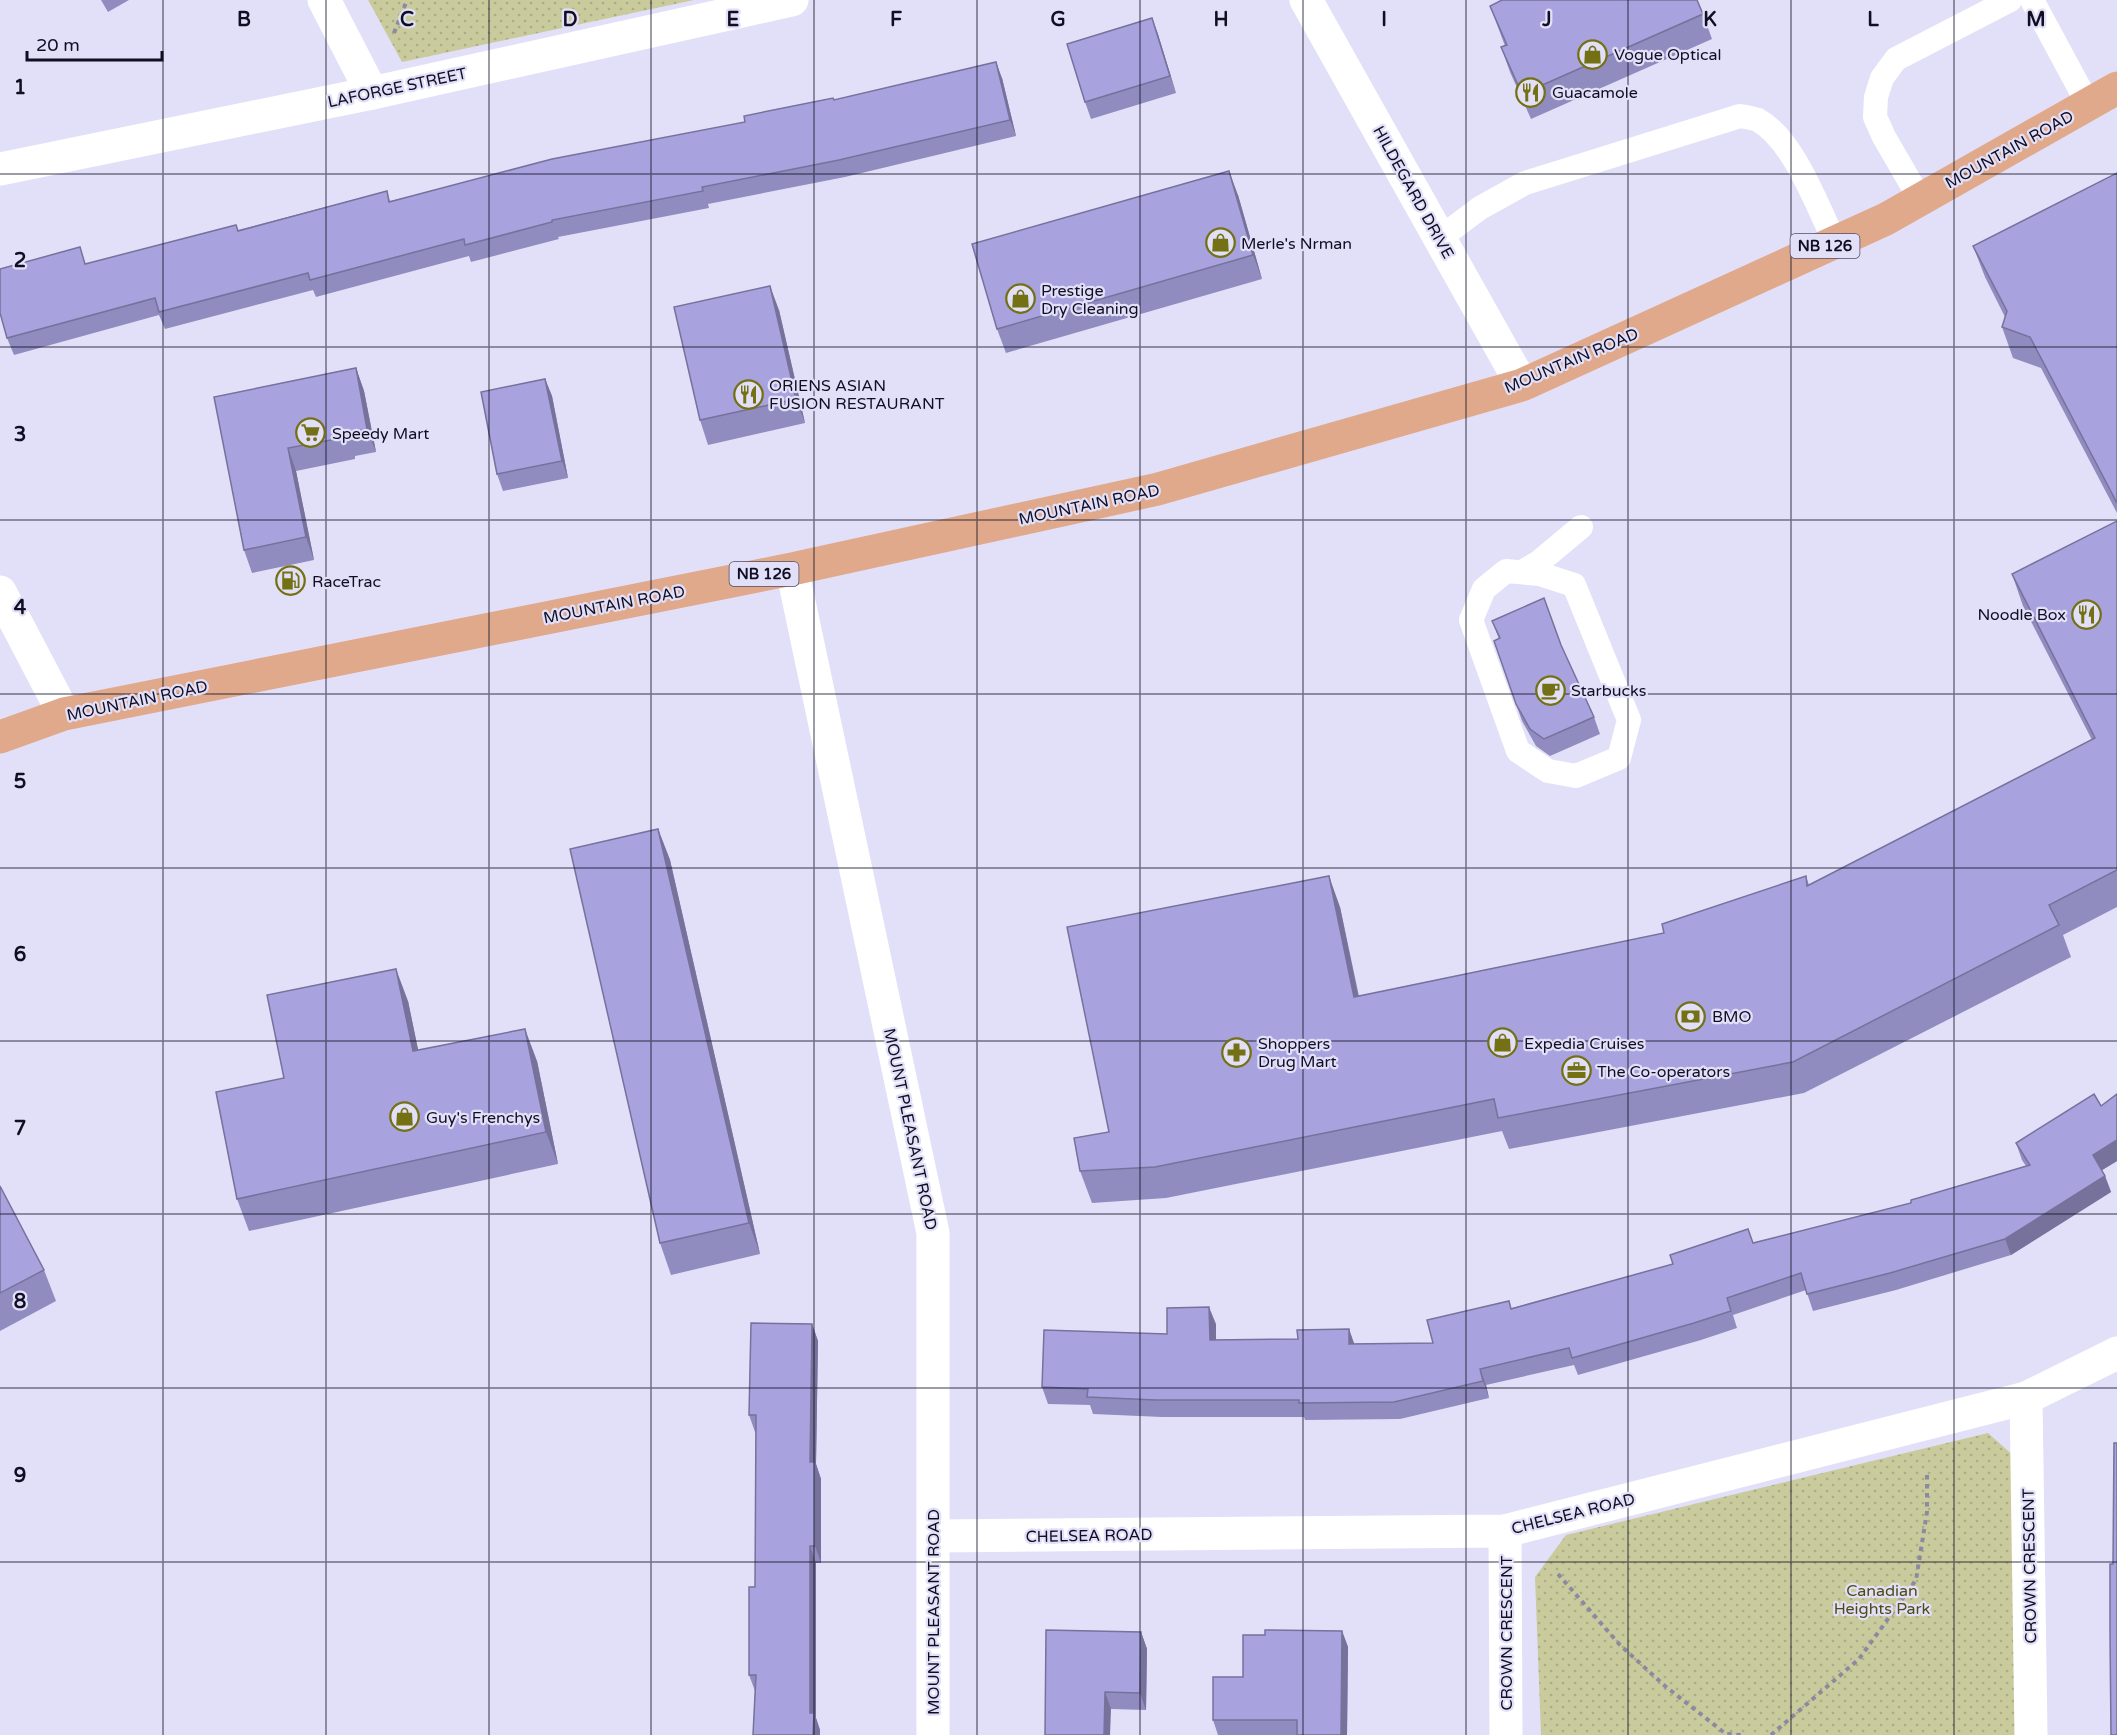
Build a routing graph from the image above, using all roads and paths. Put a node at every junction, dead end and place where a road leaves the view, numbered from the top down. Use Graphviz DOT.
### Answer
graph roads {
  1 [pos="324,0"];
  2 [pos="407,0"];
  3 [pos="792,0"];
  4 [pos="1306,0"];
  5 [pos="2010,0"];
  6 [pos="2032,0"];
  7 [pos="394,33"];
  8 [pos="2117,88"];
  9 [pos="372,93"];
  10 [pos="2088,104"];
  11 [pos="0,169"];
  12 [pos="1920,199"];
  13 [pos="1440,238"];
  14 [pos="1834,242"];
  15 [pos="1522,385"];
  16 [pos="1581,527"];
  17 [pos="792,569"];
  18 [pos="1522,572"];
  19 [pos="0,592"];
  20 [pos="64,714"];
  21 [pos="0,737"];
  22 [pos="2117,1353"];
  23 [pos="2026,1398"];
  24 [pos="1927,1472"];
  25 [pos="1505,1531"];
  26 [pos="934,1536"];
  27 [pos="1558,1575"];
  28 [pos="933,1735"];
  29 [pos="1506,1735"];
  30 [pos="1742,1735"];
  31 [pos="1771,1735"];
  32 [pos="2031,1735"];
  1 -- 9 [label="street"];
  2 -- 7 [label="path"];
  3 -- 9 [label="street, LAFORGE STREET"];
  4 -- 13 [label="street, HILDEGARD DRIVE"];
  5 -- 12 [label="lane"];
  6 -- 10 [label="lane"];
  8 -- 10 [label="main road, MOUNTAIN ROAD / NB 126"];
  9 -- 11 [label="street, LAFORGE STREET"];
  10 -- 12 [label="main road, MOUNTAIN ROAD / NB 126"];
  12 -- 14 [label="main road, MOUNTAIN ROAD / NB 126"];
  13 -- 14 [label="lane"];
  13 -- 15 [label="street, HILDEGARD DRIVE"];
  14 -- 15 [label="main road, MOUNTAIN ROAD / NB 126"];
  15 -- 17 [label="main road, MOUNTAIN ROAD / NB 126"];
  16 -- 18 [label="lane"];
  17 -- 20 [label="main road, MOUNTAIN ROAD / NB 126"];
  17 -- 26 [label="street, MOUNT PLEASANT ROAD"];
  18 -- 18 [label="lane"];
  19 -- 20 [label="street"];
  20 -- 21 [label="main road, MOUNTAIN ROAD / NB 126"];
  22 -- 23 [label="street, CHELSEA ROAD"];
  23 -- 25 [label="street, CHELSEA ROAD"];
  23 -- 32 [label="street, CROWN CRESCENT"];
  24 -- 31 [label="path"];
  25 -- 26 [label="street, CHELSEA ROAD"];
  25 -- 29 [label="street, CROWN CRESCENT"];
  26 -- 28 [label="street, MOUNT PLEASANT ROAD"];
  27 -- 30 [label="path"];
}
